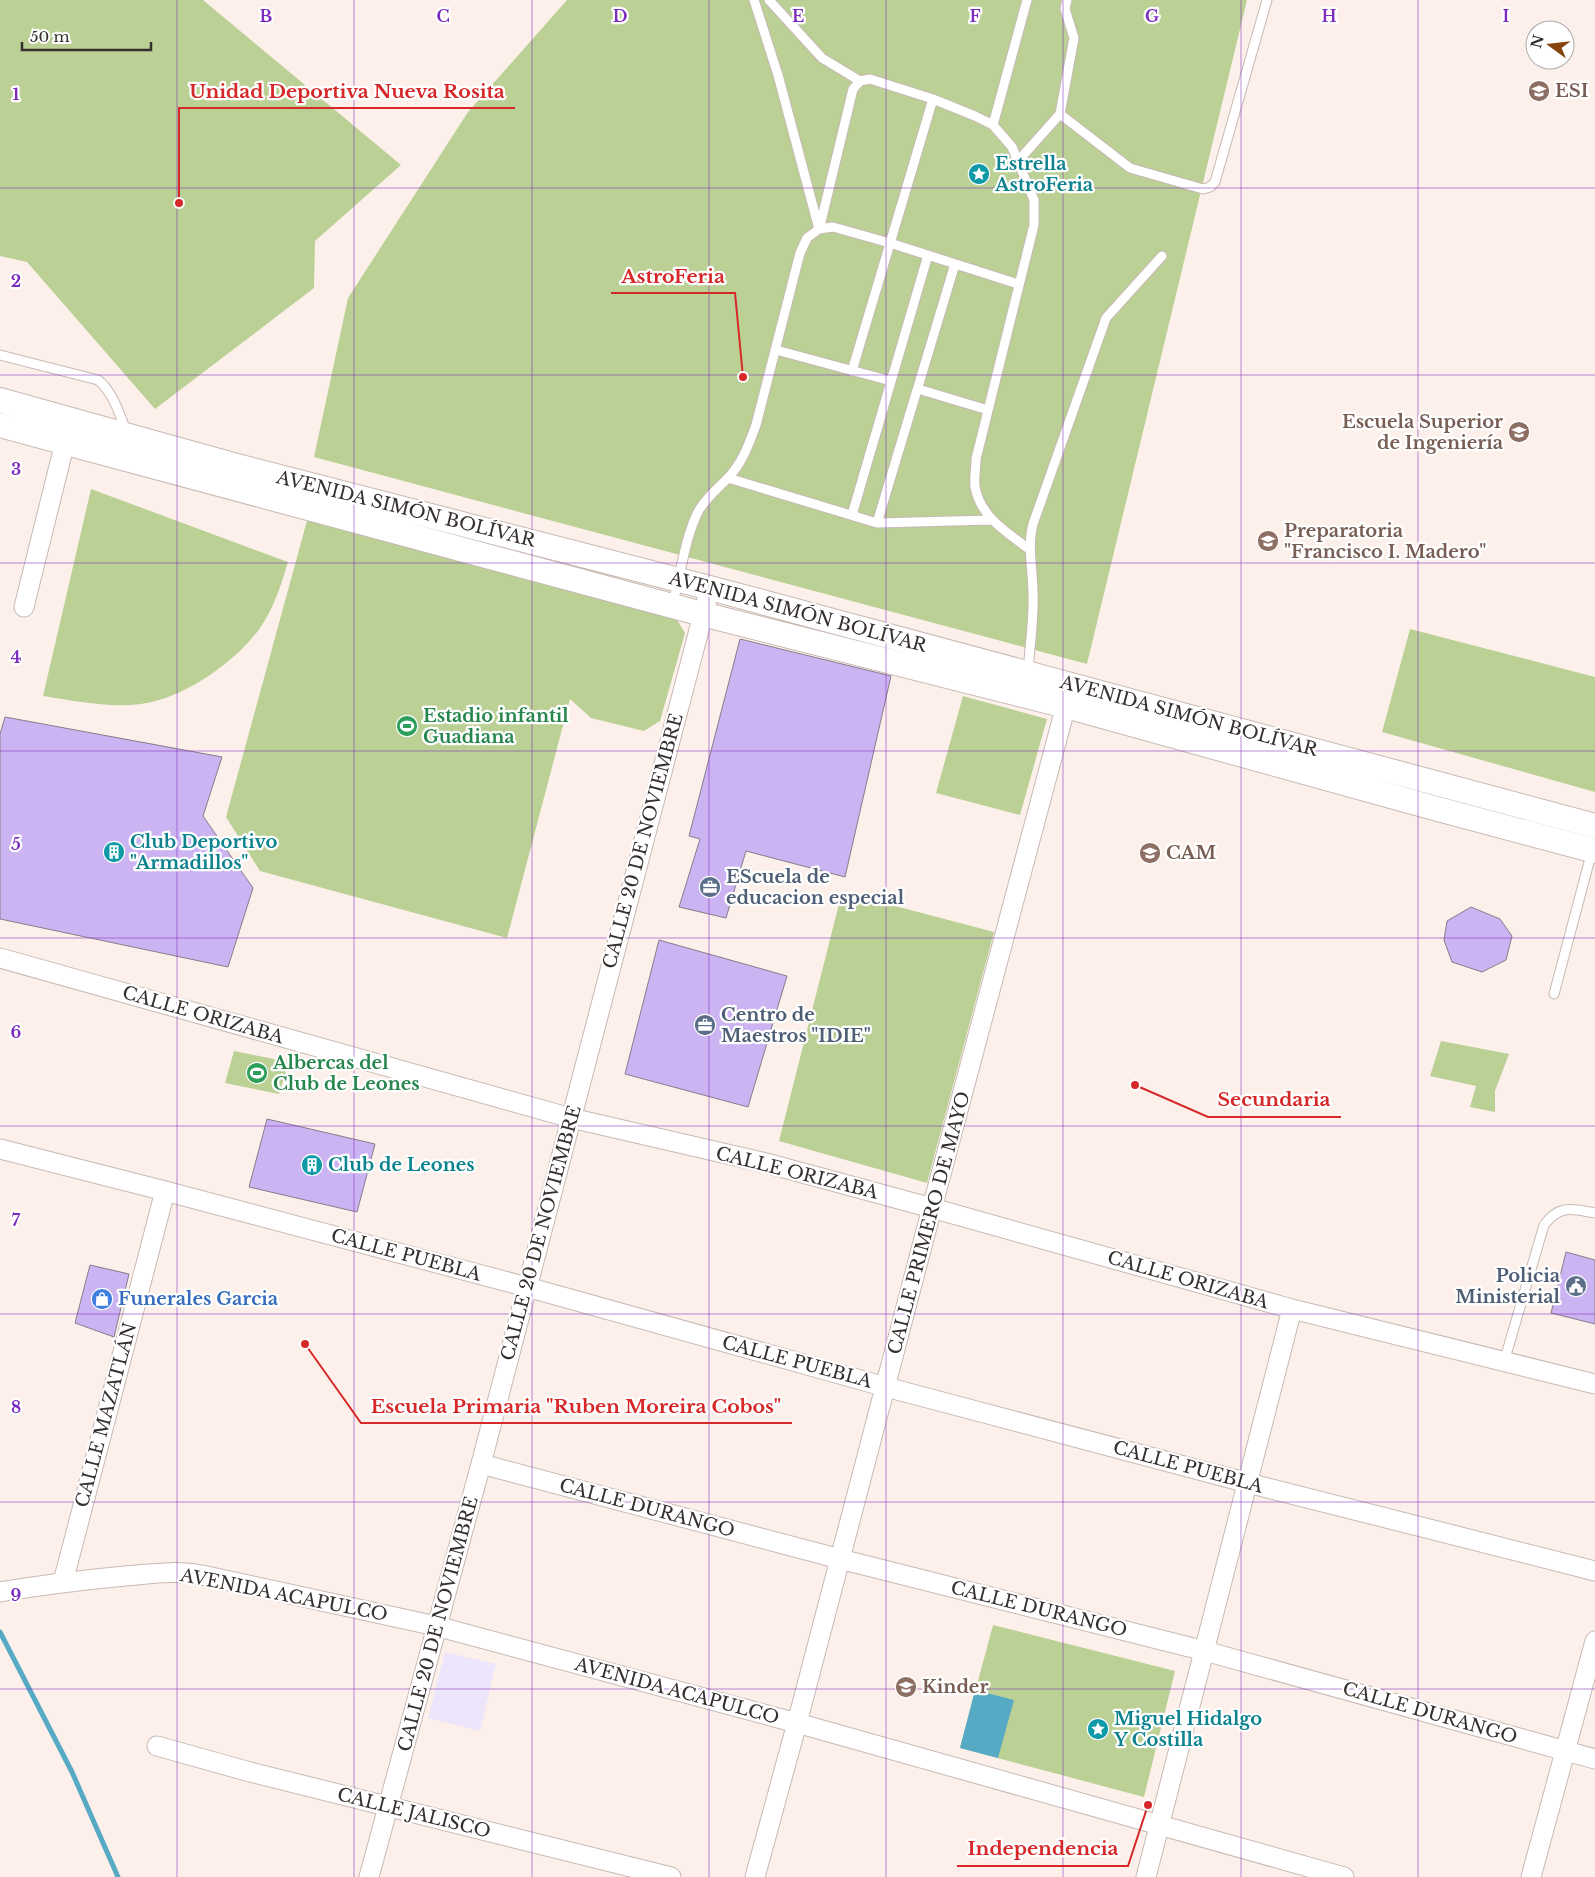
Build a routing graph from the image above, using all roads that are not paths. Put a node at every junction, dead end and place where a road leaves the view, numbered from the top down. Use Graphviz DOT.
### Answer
graph roads {
  1 [pos="754,0"];
  2 [pos="769,0"];
  3 [pos="1027,0"];
  4 [pos="1067,0"];
  5 [pos="1267,0"];
  6 [pos="860,81"];
  7 [pos="933,100"];
  8 [pos="1060,114"];
  9 [pos="993,125"];
  10 [pos="1018,161"];
  11 [pos="819,229"];
  12 [pos="890,243"];
  13 [pos="928,256"];
  14 [pos="1162,256"];
  15 [pos="955,264"];
  16 [pos="1018,284"];
  17 [pos="776,350"];
  18 [pos="0,355"];
  19 [pos="852,371"];
  20 [pos="891,382"];
  21 [pos="918,389"];
  22 [pos="0,400"];
  23 [pos="988,410"];
  24 [pos="71,419"];
  25 [pos="0,425"];
  26 [pos="128,435"];
  27 [pos="64,442"];
  28 [pos="728,478"];
  29 [pos="852,516"];
  30 [pos="991,520"];
  31 [pos="877,523"];
  32 [pos="1030,550"];
  33 [pos="679,580"];
  34 [pos="710,588"];
  35 [pos="672,606"];
  36 [pos="24,607"];
  37 [pos="702,614"];
  38 [pos="1027,685"];
  39 [pos="1069,696"];
  40 [pos="1441,784"];
  41 [pos="1434,808"];
  42 [pos="1595,826"];
  43 [pos="1594,851"];
  44 [pos="0,958"];
  45 [pos="1554,994"];
  46 [pos="571,1118"];
  47 [pos="0,1149"];
  48 [pos="164,1191"];
  49 [pos="932,1208"];
  50 [pos="1595,1213"];
  51 [pos="527,1288"];
  52 [pos="1292,1309"];
  53 [pos="1504,1362"];
  54 [pos="1595,1384"];
  55 [pos="886,1386"];
  56 [pos="481,1464"];
  57 [pos="1248,1483"];
  58 [pos="840,1559"];
  59 [pos="1595,1571"];
  60 [pos="63,1582"];
  61 [pos="0,1592"];
  62 [pos="436,1626"];
  63 [pos="1595,1642"];
  64 [pos="1205,1651"];
  65 [pos="797,1723"];
  66 [pos="157,1746"];
  67 [pos="1565,1751"];
  68 [pos="1595,1759"];
  69 [pos="389,1807"];
  70 [pos="1160,1825"];
  71 [pos="369,1877"];
  72 [pos="671,1877"];
  73 [pos="755,1877"];
  74 [pos="1146,1877"];
  75 [pos="1344,1877"];
  76 [pos="1531,1877"];
  1 -- 11 [label="lane"];
  2 -- 6 [label="lane"];
  3 -- 9 [label="lane"];
  4 -- 8 [label="lane"];
  5 -- 8 [label="lane"];
  6 -- 7 [label="lane"];
  6 -- 11 [label="lane"];
  7 -- 9 [label="lane"];
  7 -- 12 [label="lane"];
  8 -- 10 [label="lane"];
  9 -- 10 [label="lane"];
  10 -- 16 [label="lane"];
  11 -- 12 [label="lane"];
  11 -- 17 [label="lane"];
  12 -- 13 [label="lane"];
  12 -- 19 [label="lane"];
  13 -- 15 [label="lane"];
  13 -- 20 [label="lane"];
  14 -- 32 [label="lane"];
  15 -- 16 [label="lane"];
  15 -- 21 [label="lane"];
  16 -- 23 [label="lane"];
  17 -- 19 [label="lane"];
  17 -- 28 [label="lane"];
  18 -- 26 [label="lane"];
  19 -- 20 [label="lane"];
  20 -- 29 [label="lane"];
  21 -- 23 [label="lane"];
  21 -- 31 [label="lane"];
  22 -- 24 [label="street, AVENIDA SIMÓN BOLÍVAR"];
  23 -- 30 [label="lane"];
  24 -- 26 [label="street, AVENIDA SIMÓN BOLÍVAR"];
  24 -- 27 [label="street"];
  25 -- 27 [label="street, AVENIDA SIMÓN BOLÍVAR"];
  26 -- 33 [label="street, AVENIDA SIMÓN BOLÍVAR"];
  27 -- 35 [label="street, AVENIDA SIMÓN BOLÍVAR"];
  27 -- 36 [label="street"];
  28 -- 29 [label="lane"];
  28 -- 33 [label="lane"];
  29 -- 31 [label="lane"];
  30 -- 31 [label="lane"];
  30 -- 32 [label="lane"];
  32 -- 38 [label="lane"];
  33 -- 34 [label="street, AVENIDA SIMÓN BOLÍVAR"];
  33 -- 35 [label="lane"];
  34 -- 37 [label="street, CALLE 20 DE NOVIEMBRE"];
  34 -- 38 [label="street, AVENIDA SIMÓN BOLÍVAR"];
  35 -- 37 [label="street, AVENIDA SIMÓN BOLÍVAR"];
  37 -- 38 [label="street, AVENIDA SIMÓN BOLÍVAR"];
  37 -- 46 [label="street, CALLE 20 DE NOVIEMBRE"];
  38 -- 39 [label="street, AVENIDA SIMÓN BOLÍVAR"];
  39 -- 40 [label="street, AVENIDA SIMÓN BOLÍVAR"];
  39 -- 41 [label="street, AVENIDA SIMÓN BOLÍVAR"];
  39 -- 49 [label="street, CALLE PRIMERO DE MAYO"];
  40 -- 41 [label="street"];
  40 -- 42 [label="street, AVENIDA SIMÓN BOLÍVAR"];
  41 -- 43 [label="street, AVENIDA SIMÓN BOLÍVAR"];
  43 -- 45 [label="lane"];
  44 -- 46 [label="street, CALLE ORIZABA"];
  46 -- 49 [label="street, CALLE ORIZABA"];
  46 -- 51 [label="street, CALLE 20 DE NOVIEMBRE"];
  47 -- 48 [label="street, CALLE PUEBLA"];
  48 -- 51 [label="street, CALLE PUEBLA"];
  48 -- 60 [label="street, CALLE MAZATLÁN"];
  49 -- 52 [label="street, CALLE ORIZABA"];
  49 -- 55 [label="street, CALLE PRIMERO DE MAYO"];
  50 -- 53 [label="lane"];
  51 -- 55 [label="street, CALLE PUEBLA"];
  51 -- 56 [label="street, CALLE 20 DE NOVIEMBRE"];
  52 -- 53 [label="street, CALLE ORIZABA"];
  52 -- 57 [label="street"];
  53 -- 54 [label="street, CALLE ORIZABA"];
  55 -- 57 [label="street, CALLE PUEBLA"];
  55 -- 58 [label="street, CALLE PRIMERO DE MAYO"];
  56 -- 58 [label="street, CALLE DURANGO"];
  56 -- 62 [label="street, CALLE 20 DE NOVIEMBRE"];
  57 -- 59 [label="street, CALLE PUEBLA"];
  57 -- 64 [label="street"];
  58 -- 64 [label="street, CALLE DURANGO"];
  58 -- 65 [label="street, CALLE PRIMERO DE MAYO"];
  60 -- 61 [label="street, AVENIDA ACAPULCO"];
  60 -- 62 [label="street, AVENIDA ACAPULCO"];
  62 -- 65 [label="street, AVENIDA ACAPULCO"];
  62 -- 69 [label="street, CALLE 20 DE NOVIEMBRE"];
  63 -- 67 [label="street"];
  64 -- 67 [label="street, CALLE DURANGO"];
  64 -- 70 [label="street"];
  65 -- 70 [label="street, AVENIDA ACAPULCO"];
  65 -- 73 [label="street, CALLE PRIMERO DE MAYO"];
  66 -- 69 [label="street, CALLE JALISCO"];
  67 -- 68 [label="street, CALLE DURANGO"];
  67 -- 76 [label="street"];
  69 -- 71 [label="street, CALLE 20 DE NOVIEMBRE"];
  69 -- 72 [label="street, CALLE JALISCO"];
  70 -- 74 [label="street"];
  70 -- 75 [label="street, AVENIDA ACAPULCO"];
}
